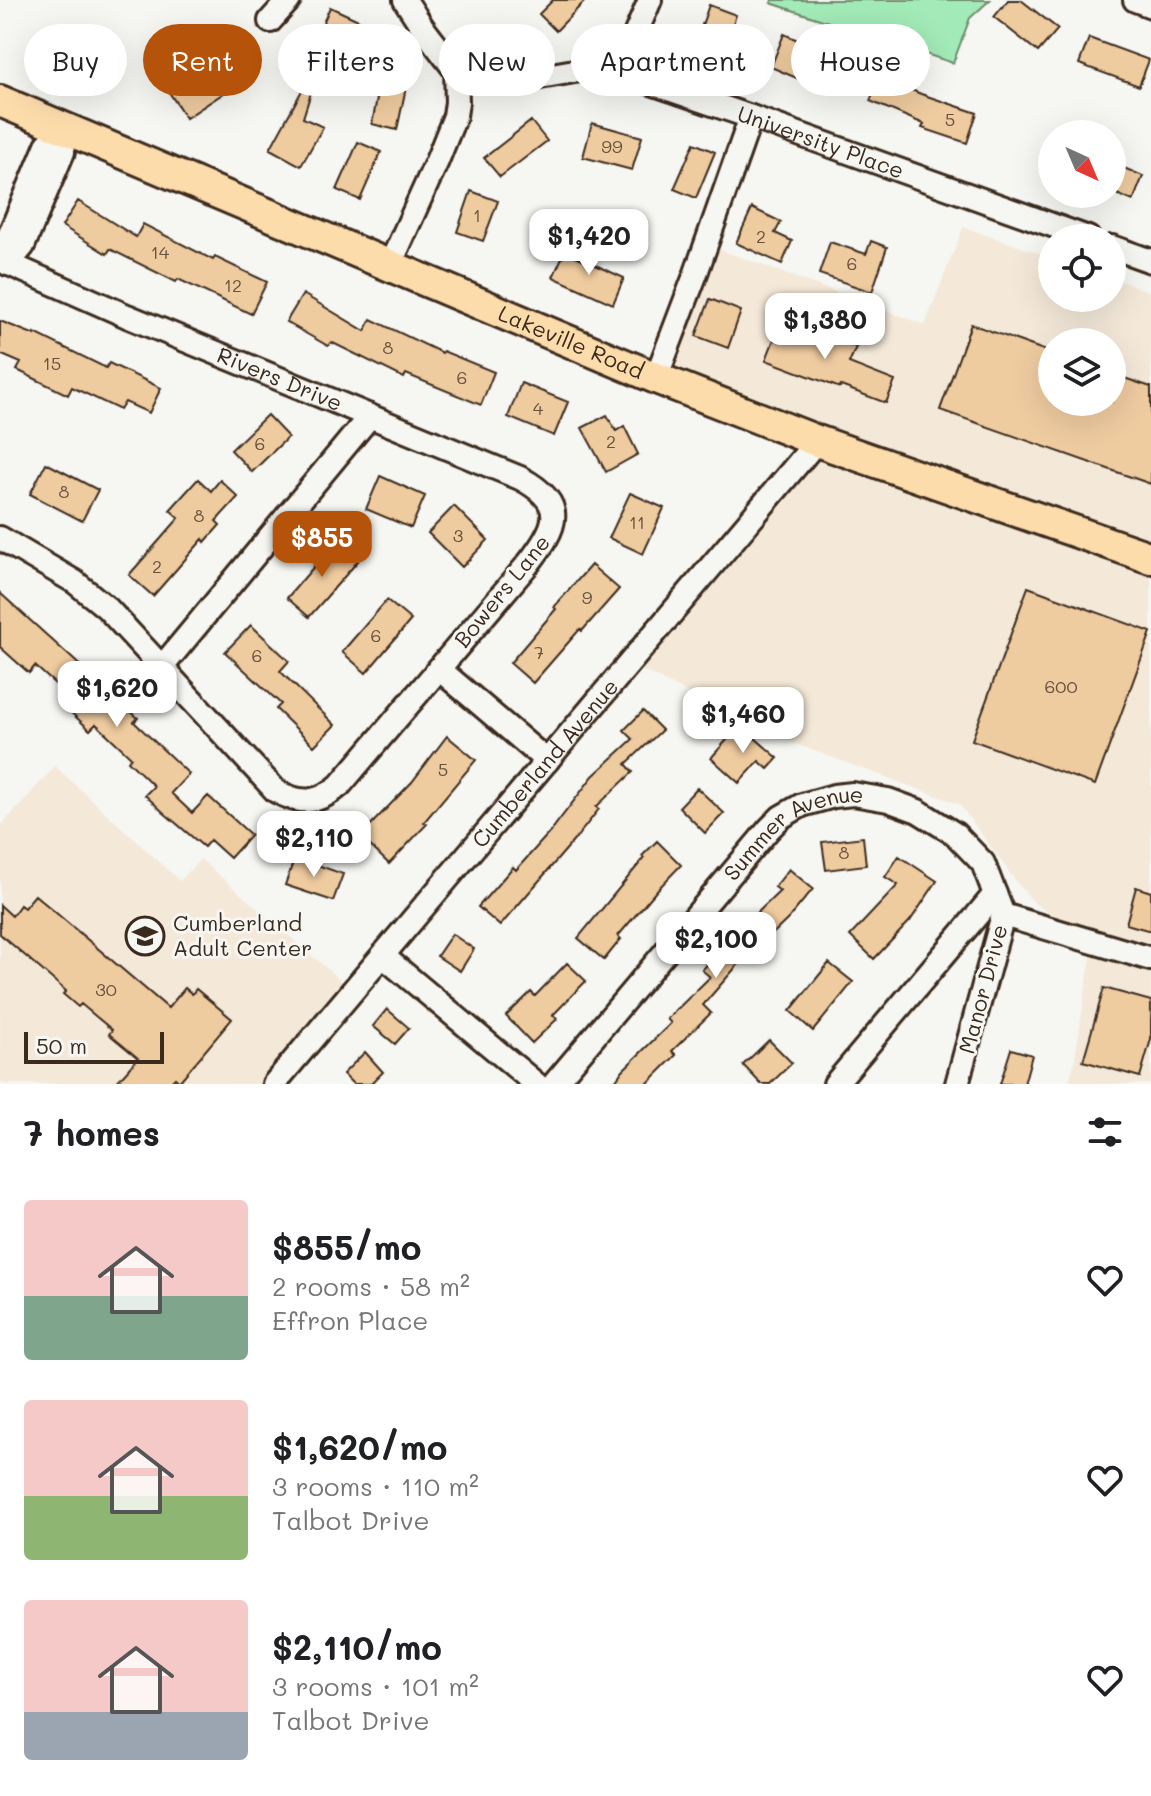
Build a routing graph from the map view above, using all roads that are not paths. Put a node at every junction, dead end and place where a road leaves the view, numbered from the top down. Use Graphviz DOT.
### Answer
graph roads {
  1 [pos="289,0"];
  2 [pos="405,0"];
  3 [pos="650,0"];
  4 [pos="1135,0"];
  5 [pos="1151,6"];
  6 [pos="270,21"];
  7 [pos="640,24"];
  8 [pos="439,49"];
  9 [pos="457,96"];
  10 [pos="689,96"];
  11 [pos="0,101"];
  12 [pos="751,117"];
  13 [pos="64,128"];
  14 [pos="1049,224"];
  15 [pos="1126,252"];
  16 [pos="1151,261"];
  17 [pos="4,262"];
  18 [pos="389,267"];
  19 [pos="656,378"];
  20 [pos="370,416"];
  21 [pos="817,441"];
  22 [pos="552,508"];
  23 [pos="0,538"];
  24 [pos="1151,558"];
  25 [pos="162,667"];
  26 [pos="439,669"];
  27 [pos="547,761"];
  28 [pos="999,905"];
  29 [pos="383,956"];
  30 [pos="1151,959"];
  31 [pos="274,1084"];
  32 [pos="536,1084"];
  33 [pos="554,1084"];
  34 [pos="835,1084"];
  35 [pos="957,1084"];
  1 -- 6 [label="street"];
  2 -- 8 [label="street"];
  3 -- 7 [label="street"];
  4 -- 5 [label="street"];
  9 -- 18 [label="street"];
  10 -- 12 [label="street, University Place"];
  11 -- 13 [label="main road, Lakeville Road"];
  12 -- 14 [label="street, University Place"];
  12 -- 19 [label="street"];
  13 -- 17 [label="street"];
  13 -- 18 [label="main road, Lakeville Road"];
  15 -- 16 [label="street"];
  17 -- 20 [label="street, Rivers Drive"];
  18 -- 19 [label="main road, Lakeville Road"];
  19 -- 21 [label="main road, Lakeville Road"];
  20 -- 22 [label="street, Rivers Drive"];
  20 -- 25 [label="street"];
  21 -- 24 [label="main road, Lakeville Road"];
  21 -- 27 [label="street, Cumberland Avenue"];
  22 -- 26 [label="street, Bowers Lane"];
  23 -- 25 [label="street"];
  25 -- 26 [label="street, Bowers Lane"];
  26 -- 27 [label="street, Bowers Lane"];
  27 -- 29 [label="street, Cumberland Avenue"];
  28 -- 30 [label="street"];
  28 -- 33 [label="street, Summer Avenue"];
  28 -- 34 [label="street"];
  28 -- 35 [label="street, Manor Drive"];
  29 -- 31 [label="street, Cumberland Avenue"];
  29 -- 32 [label="street"];
}
